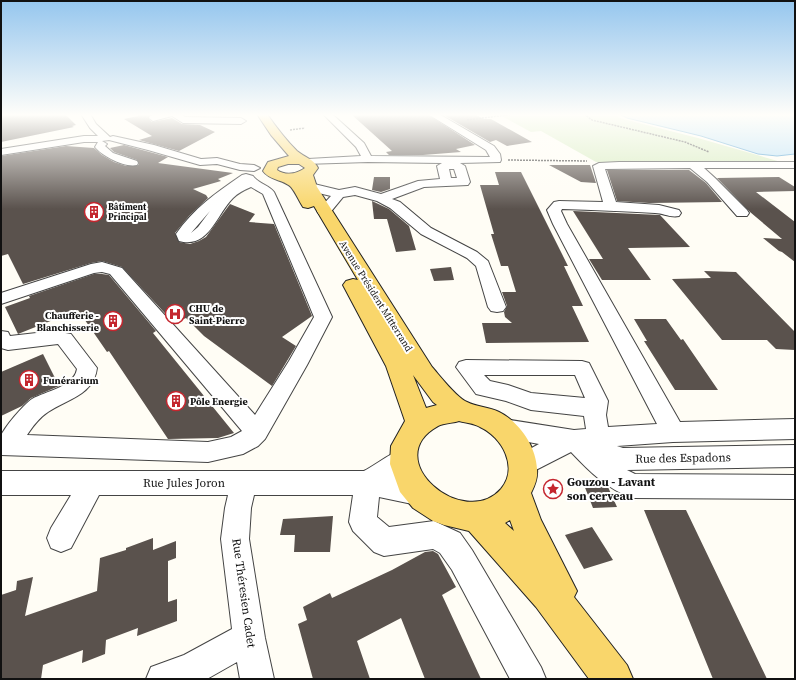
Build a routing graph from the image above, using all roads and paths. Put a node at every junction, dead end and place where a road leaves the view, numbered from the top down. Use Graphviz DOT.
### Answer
graph roads {
  1 [pos="39,146"];
  2 [pos="101,146"];
  3 [pos="131,146"];
  4 [pos="277,146"];
  5 [pos="286,146"];
  6 [pos="360,146"];
  7 [pos="486,146"];
  8 [pos="693,146"];
  9 [pos="1,152"];
  10 [pos="712,154"];
  11 [pos="368,159"];
  12 [pos="496,160"];
  13 [pos="133,163"];
  14 [pos="593,164"];
  15 [pos="693,165"];
  16 [pos="795,165"];
  17 [pos="278,170"];
  18 [pos="307,170"];
  19 [pos="249,177"];
  20 [pos="446,182"];
  21 [pos="339,194"];
  22 [pos="382,198"];
  23 [pos="611,206"];
  24 [pos="324,211"];
  25 [pos="674,213"];
  26 [pos="742,213"];
  27 [pos="1,299"];
  28 [pos="497,307"];
  29 [pos="1,337"];
  30 [pos="594,408"];
  31 [pos="459,411"];
  32 [pos="419,424"];
  33 [pos="504,429"];
  34 [pos="795,429"];
  35 [pos="258,432"];
  36 [pos="673,432"];
  37 [pos="600,438"];
  38 [pos="574,440"];
  39 [pos="5,445"];
  40 [pos="795,456"];
  41 [pos="403,460"];
  42 [pos="520,479"];
  43 [pos="244,482"];
  44 [pos="1,483"];
  45 [pos="92,483"];
  46 [pos="367,483"];
  47 [pos="795,487"];
  48 [pos="417,493"];
  49 [pos="477,517"];
  50 [pos="61,538"];
  51 [pos="584,636"];
  52 [pos="249,638"];
  53 [pos="163,679"];
  54 [pos="257,679"];
  55 [pos="529,679"];
  56 [pos="613,679"];
  1 -- 9 [label="street"];
  2 -- 13 [label="street"];
  3 -- 19 [label="street"];
  4 -- 17 [label="main road, Avenue Président Mitterrand"];
  5 -- 18 [label="main road, Avenue Président Mitterrand"];
  6 -- 11 [label="street"];
  7 -- 12 [label="street"];
  8 -- 10 [label="path"];
  11 -- 12 [label="street"];
  11 -- 18 [label="street"];
  12 -- 14 [label="path"];
  14 -- 15 [label="street"];
  14 -- 23 [label="street"];
  15 -- 16 [label="street"];
  15 -- 26 [label="street"];
  17 -- 18 [label="main road"];
  17 -- 19 [label="street"];
  17 -- 32 [label="main road, Avenue Président Mitterrand"];
  18 -- 21 [label="street"];
  18 -- 24 [label="main road, Avenue Président Mitterrand"];
  19 -- 19 [label="street"];
  19 -- 35 [label="street"];
  20 -- 22 [label="street"];
  21 -- 22 [label="street"];
  21 -- 24 [label="street"];
  22 -- 28 [label="street"];
  23 -- 25 [label="street"];
  23 -- 36 [label="street"];
  24 -- 31 [label="main road, Avenue Président Mitterrand"];
  27 -- 35 [label="street"];
  29 -- 39 [label="street"];
  30 -- 30 [label="street"];
  30 -- 37 [label="street"];
  31 -- 32 [label="main road"];
  31 -- 33 [label="main road"];
  32 -- 41 [label="main road"];
  33 -- 38 [label="street"];
  33 -- 42 [label="main road"];
  34 -- 36 [label="street"];
  35 -- 39 [label="street"];
  36 -- 37 [label="street"];
  37 -- 38 [label="street"];
  38 -- 40 [label="street, Rue des Espadons"];
  38 -- 42 [label="street"];
  38 -- 47 [label="street"];
  41 -- 46 [label="street, Rue Jules Joron"];
  41 -- 48 [label="main road"];
  42 -- 49 [label="main road"];
  42 -- 51 [label="main road"];
  43 -- 45 [label="street, Rue Jules Joron"];
  43 -- 46 [label="street, Rue Jules Joron"];
  43 -- 52 [label="street, Rue Théresien Cadet"];
  44 -- 45 [label="street, Rue Jules Joron"];
  45 -- 50 [label="street"];
  46 -- 48 [label="street, Rue Jules Joron"];
  46 -- 55 [label="street"];
  48 -- 49 [label="main road"];
  49 -- 51 [label="main road"];
  51 -- 56 [label="main road"];
  52 -- 53 [label="street"];
  52 -- 54 [label="street, Rue Théresien Cadet"];
}
